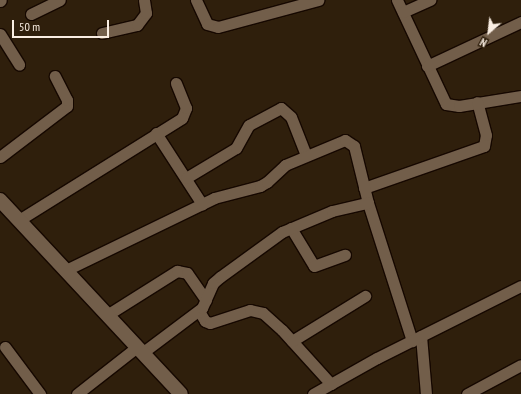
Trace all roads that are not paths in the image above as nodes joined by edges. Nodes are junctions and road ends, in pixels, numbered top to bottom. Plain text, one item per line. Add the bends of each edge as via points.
1 (60, 0) edge
2 (144, 0) edge
3 (196, 0) edge
4 (318, 0) edge
5 (397, 0) edge
6 (430, 0) edge
7 (403, 12) junction
8 (31, 14) dead end
9 (521, 22) edge
10 (102, 33) dead end
11 (0, 34) edge
12 (19, 64) dead end
13 (427, 66) junction
14 (55, 76) dead end
15 (176, 83) dead end
16 (521, 96) edge
17 (477, 102) junction
18 (156, 133) junction
19 (306, 155) junction
20 (0, 157) edge
21 (186, 178) junction
22 (364, 188) junction
23 (0, 200) edge
24 (368, 203) junction
25 (202, 204) junction
26 (18, 220) junction
27 (291, 228) junction
28 (345, 255) dead end
29 (66, 270) junction
30 (520, 290) edge
31 (365, 296) dead end
32 (206, 300) junction
33 (199, 312) junction
34 (107, 315) junction
35 (416, 338) junction
36 (292, 341) junction
37 (5, 347) dead end
38 (140, 350) junction
39 (521, 365) edge
40 (331, 384) junction
41 (40, 394) edge
42 (77, 394) edge
43 (180, 394) edge
44 (314, 394) edge
45 (426, 394) edge
46 (468, 394) edge

1 - 8 street
2 - 10 street via 146,13 137,25
3 - 4 street via 207,24 218,27
5 - 7 street
6 - 7 street
7 - 13 street
9 - 13 street
11 - 12 street
13 - 17 street via 446,104 459,106
14 - 20 street via 67,100 66,106
15 - 18 street via 186,113
16 - 17 street
17 - 22 street via 486,135 484,146
18 - 21 street
18 - 26 street
19 - 21 street via 291,117 281,108 253,122 246,129 236,148
19 - 22 street via 338,142 351,142
19 - 25 street via 279,168 268,182 260,186 226,194
21 - 25 street
22 - 24 street
23 - 26 street
24 - 27 street via 332,211
24 - 35 street
25 - 29 street
26 - 29 street
27 - 28 street via 314,266
27 - 32 street via 220,277 213,283
29 - 34 street
30 - 35 street
31 - 36 street
32 - 33 street
32 - 34 street via 187,273 177,271
33 - 36 street via 205,321 210,323 241,312 258,310 272,319
33 - 38 street
34 - 38 street
35 - 40 street
35 - 45 street
36 - 40 street
37 - 41 street
38 - 42 street
38 - 43 street
39 - 46 street
40 - 44 street

